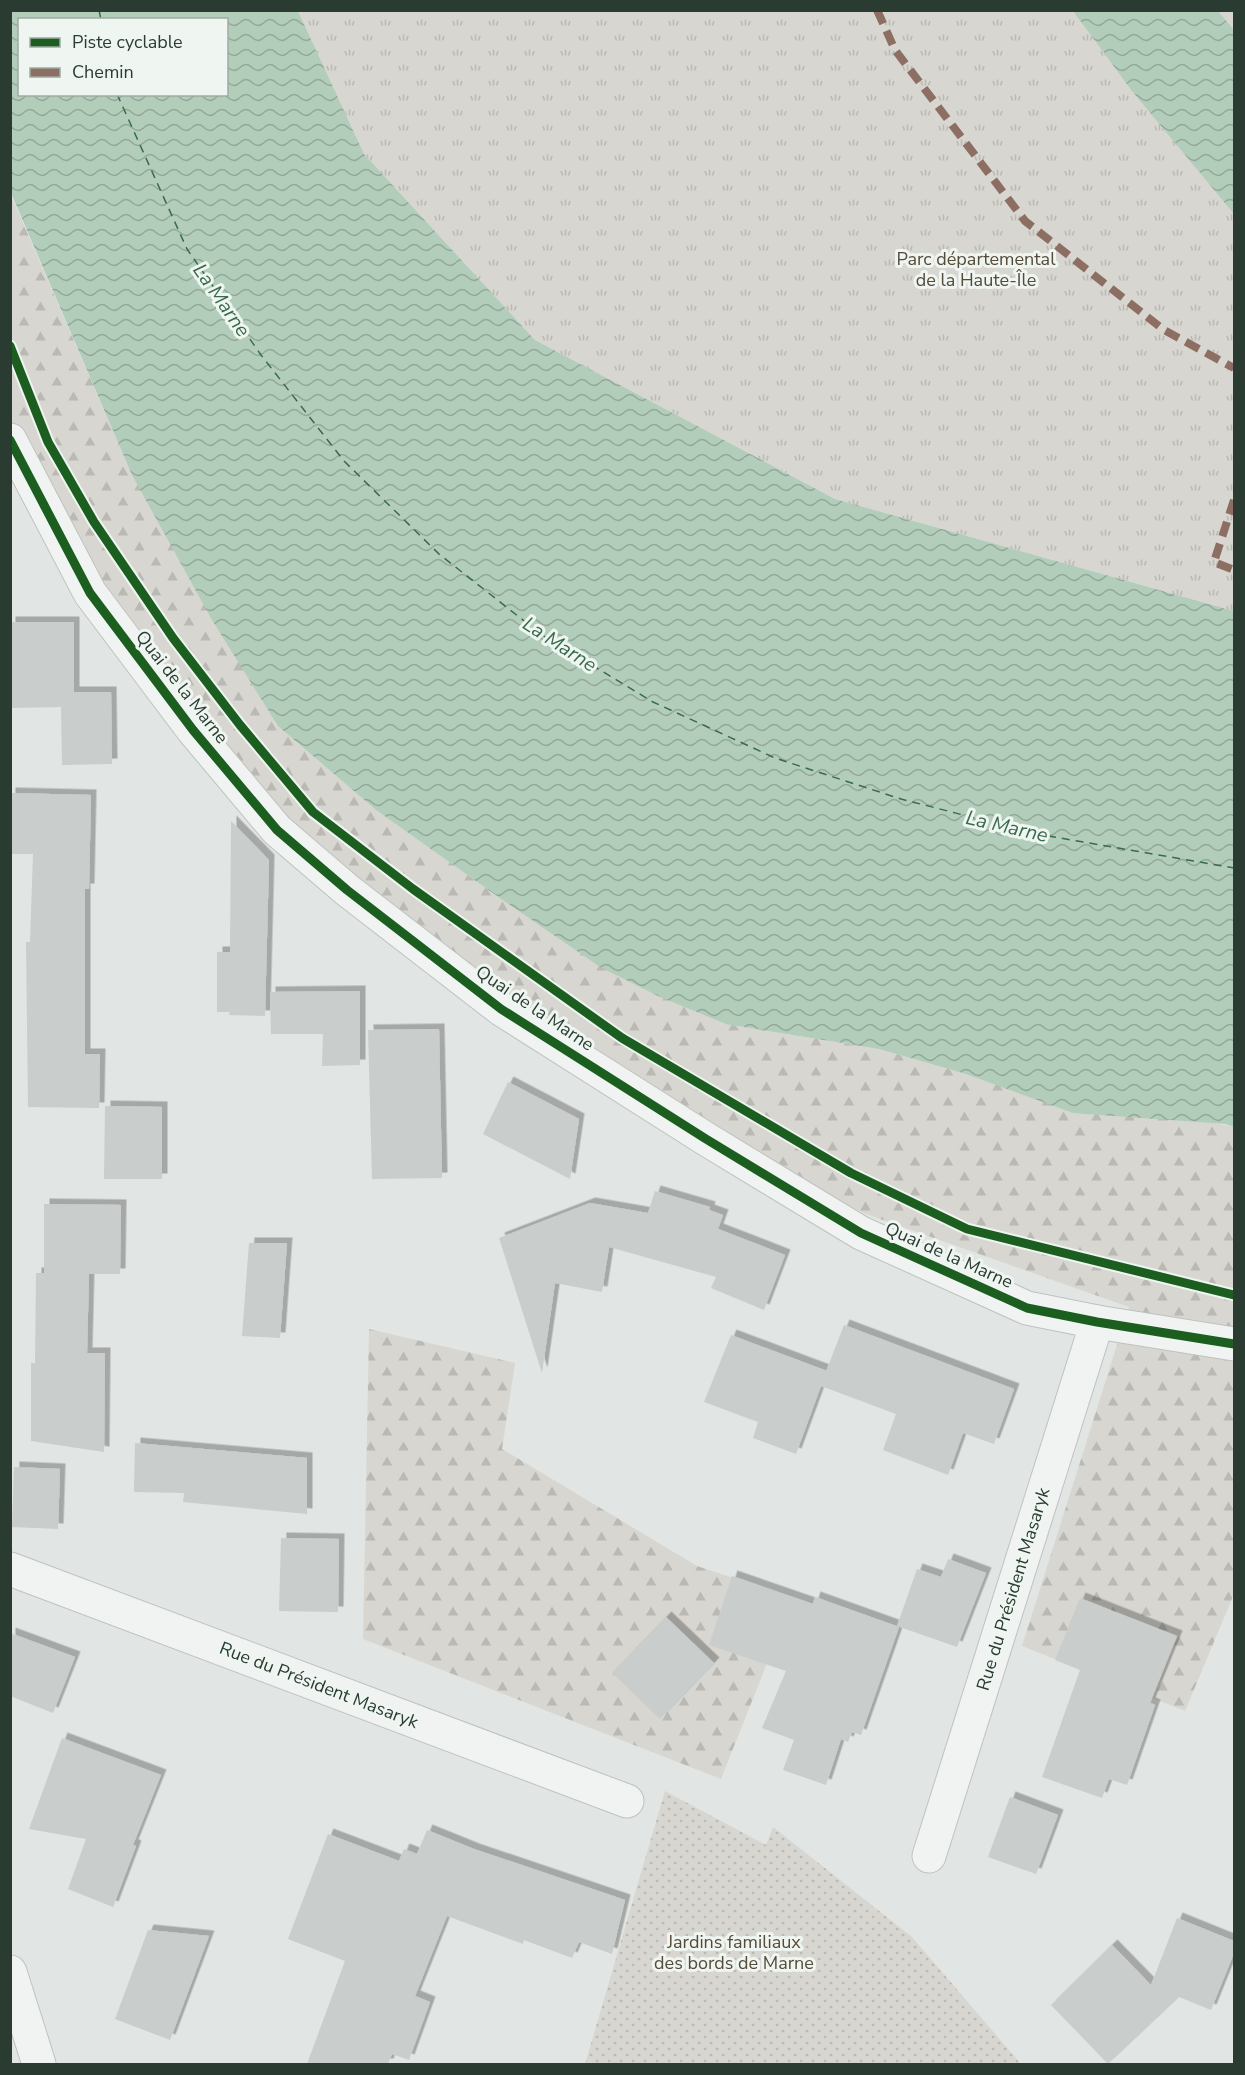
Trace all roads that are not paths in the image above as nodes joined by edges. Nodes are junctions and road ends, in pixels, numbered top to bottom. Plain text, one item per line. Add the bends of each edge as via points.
1 (10, 440) edge
2 (1097, 1322) junction
3 (1234, 1344) edge
4 (10, 1569) edge
5 (627, 1802) dead end
6 (929, 1856) dead end
7 (10, 1972) edge
8 (39, 2064) edge

1 - 2 street, Quai de la Marne via 90,593 193,730 277,830 347,890 501,1009 861,1233 1027,1308
2 - 3 street, Quai de la Marne
2 - 6 street, Rue du Président Masaryk
4 - 5 street, Rue du Président Masaryk
7 - 8 street

